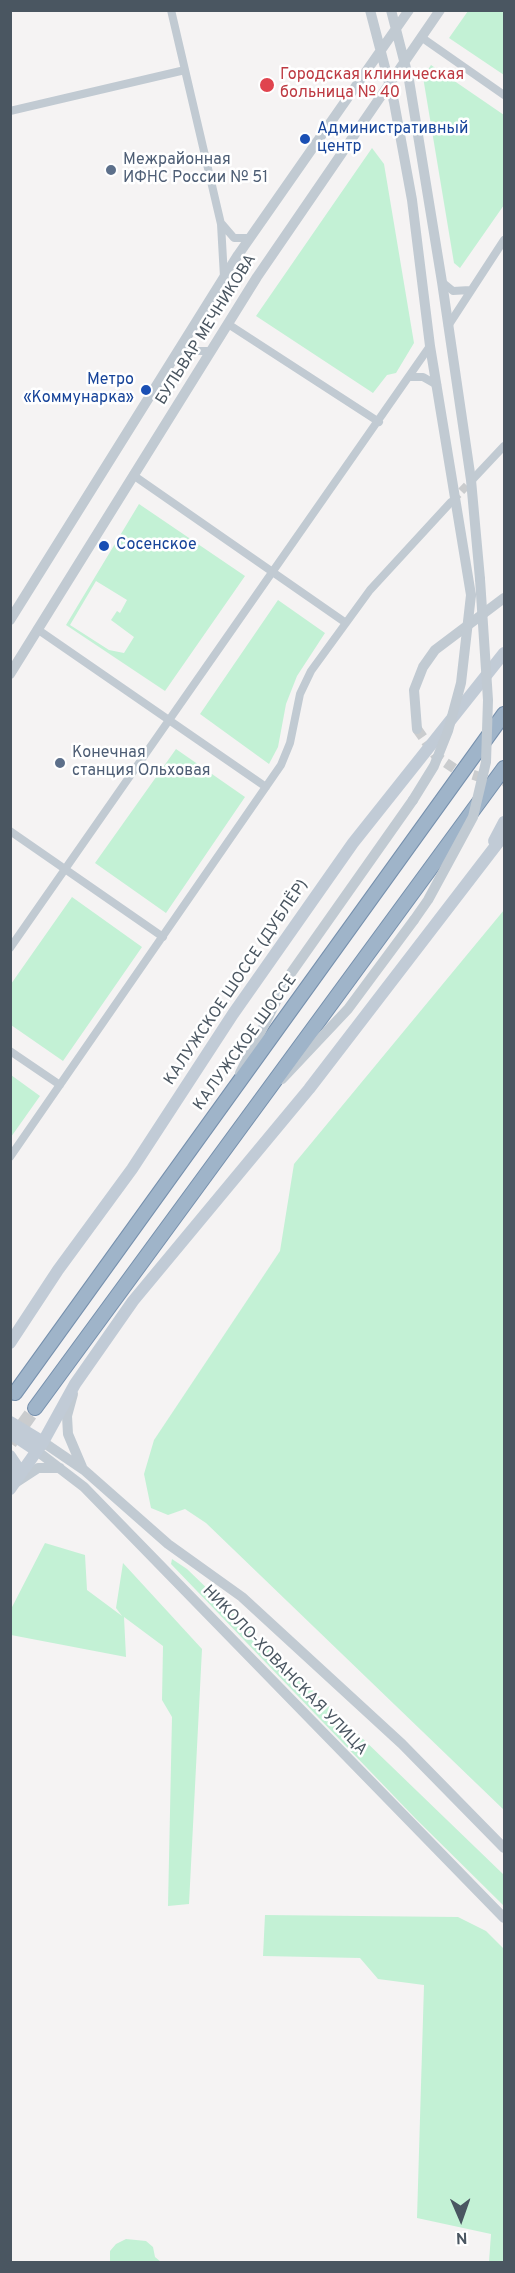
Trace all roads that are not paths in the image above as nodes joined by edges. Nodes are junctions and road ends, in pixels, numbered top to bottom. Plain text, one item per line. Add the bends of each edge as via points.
1 (171, 10) edge
2 (370, 10) edge
3 (391, 10) edge
4 (409, 10) edge
5 (440, 10) edge
6 (395, 28) junction
7 (421, 37) junction
8 (380, 52) junction
9 (404, 61) junction
10 (185, 70) junction
11 (389, 85) junction
12 (504, 95) edge
13 (10, 111) edge
14 (221, 224) junction
15 (250, 238) junction
16 (504, 240) edge
17 (224, 278) junction
18 (442, 282) junction
19 (470, 290) junction
20 (228, 324) junction
21 (448, 326) junction
22 (187, 337) junction
23 (430, 346) junction
24 (211, 351) junction
25 (410, 377) junction
26 (437, 385) junction
27 (378, 422) junction
28 (504, 446) edge
29 (133, 475) junction
30 (473, 479) tunnel mouth
31 (451, 502) tunnel mouth
32 (273, 572) junction
33 (504, 598) edge
34 (10, 620) edge
35 (346, 623) junction
36 (37, 629) junction
37 (504, 653) edge
38 (10, 674) edge
39 (504, 714) edge
40 (170, 720) junction
41 (417, 729) tunnel mouth
42 (504, 768) edge
43 (266, 787) junction
44 (504, 822) edge
45 (10, 831) edge
46 (504, 835) edge
47 (484, 860) junction
48 (66, 868) junction
49 (163, 938) junction
50 (10, 948) edge
51 (10, 1051) edge
52 (60, 1085) junction
53 (226, 1100) junction
54 (251, 1112) junction
55 (10, 1157) edge
56 (10, 1343) edge
57 (75, 1384) junction
58 (15, 1392) dead end
59 (35, 1408) tunnel mouth
60 (10, 1422) edge
61 (10, 1433) edge
62 (40, 1446) junction
63 (10, 1456) edge
64 (62, 1468) junction
65 (84, 1470) junction
66 (12, 1486) edge
67 (504, 1848) edge
68 (504, 1918) edge

1 - 10 street
2 - 8 street
3 - 6 street
4 - 6 street, БУЛЬВАР МЕЧНИКОВА
5 - 7 street, БУЛЬВАР МЕЧНИКОВА
6 - 8 street, БУЛЬВАР МЕЧНИКОВА
6 - 9 street
7 - 9 street, БУЛЬВАР МЕЧНИКОВА
7 - 12 street
8 - 11 street
8 - 15 street, БУЛЬВАР МЕЧНИКОВА
9 - 11 street, БУЛЬВАР МЕЧНИКОВА
9 - 18 street
10 - 13 street
10 - 14 street
11 - 20 street, БУЛЬВАР МЕЧНИКОВА
11 - 23 street via 412,200
14 - 15 street via 234,238
14 - 17 street
15 - 17 street, БУЛЬВАР МЕЧНИКОВА
16 - 19 street
17 - 22 street, БУЛЬВАР МЕЧНИКОВА
18 - 19 street via 453,291
18 - 21 street
19 - 21 street
20 - 24 street, БУЛЬВАР МЕЧНИКОВА
20 - 27 street
21 - 54 street, bridge via 471,480 488,700 486,762 473,817 428,900 348,1009
22 - 24 street via 195,351
22 - 34 street, БУЛЬВАР МЕЧНИКОВА
23 - 25 street
23 - 26 street
24 - 29 street, БУЛЬВАР МЕЧНИКОВА
25 - 26 street via 423,377
25 - 27 street
26 - 53 street, bridge via 471,595 461,683 448,732 434,766 413,800 289,976
27 - 32 street
28 - 30 street
29 - 32 street
29 - 36 street, БУЛЬВАР МЕЧНИКОВА
31 - 35 street via 388,568
32 - 35 street
32 - 40 street
33 - 41 street via 435,650 423,667 414,690
35 - 43 street via 303,686 287,752
36 - 38 street, БУЛЬВАР МЕЧНИКОВА
36 - 40 street
37 - 56 main road, КАЛУЖСКОЕ ШОССЕ (ДУБЛЁР) via 354,843
39 - 53 highway, КАЛУЖСКОЕ ШОССЕ
40 - 43 street
40 - 48 street
42 - 54 highway
43 - 49 street
44 - 47 main road
45 - 48 street
46 - 47 main road
47 - 57 main road via 309,1089 133,1301
48 - 49 street
48 - 50 street
49 - 52 street
51 - 52 street
52 - 55 street
53 - 58 highway, КАЛУЖСКОЕ ШОССЕ
54 - 59 highway
57 - 62 main road
57 - 65 street via 67,1416 68,1434
60 - 62 main road
61 - 62 main road
62 - 64 street, НИКОЛО-ХОВАНСКАЯ УЛИЦА
62 - 65 street, НИКОЛО-ХОВАНСКАЯ УЛИЦА
62 - 66 main road
63 - 66 main road via 18,1468
64 - 66 street via 38,1468
64 - 68 street, НИКОЛО-ХОВАНСКАЯ УЛИЦА
65 - 67 street, НИКОЛО-ХОВАНСКАЯ УЛИЦА via 145,1526 242,1597 402,1744

